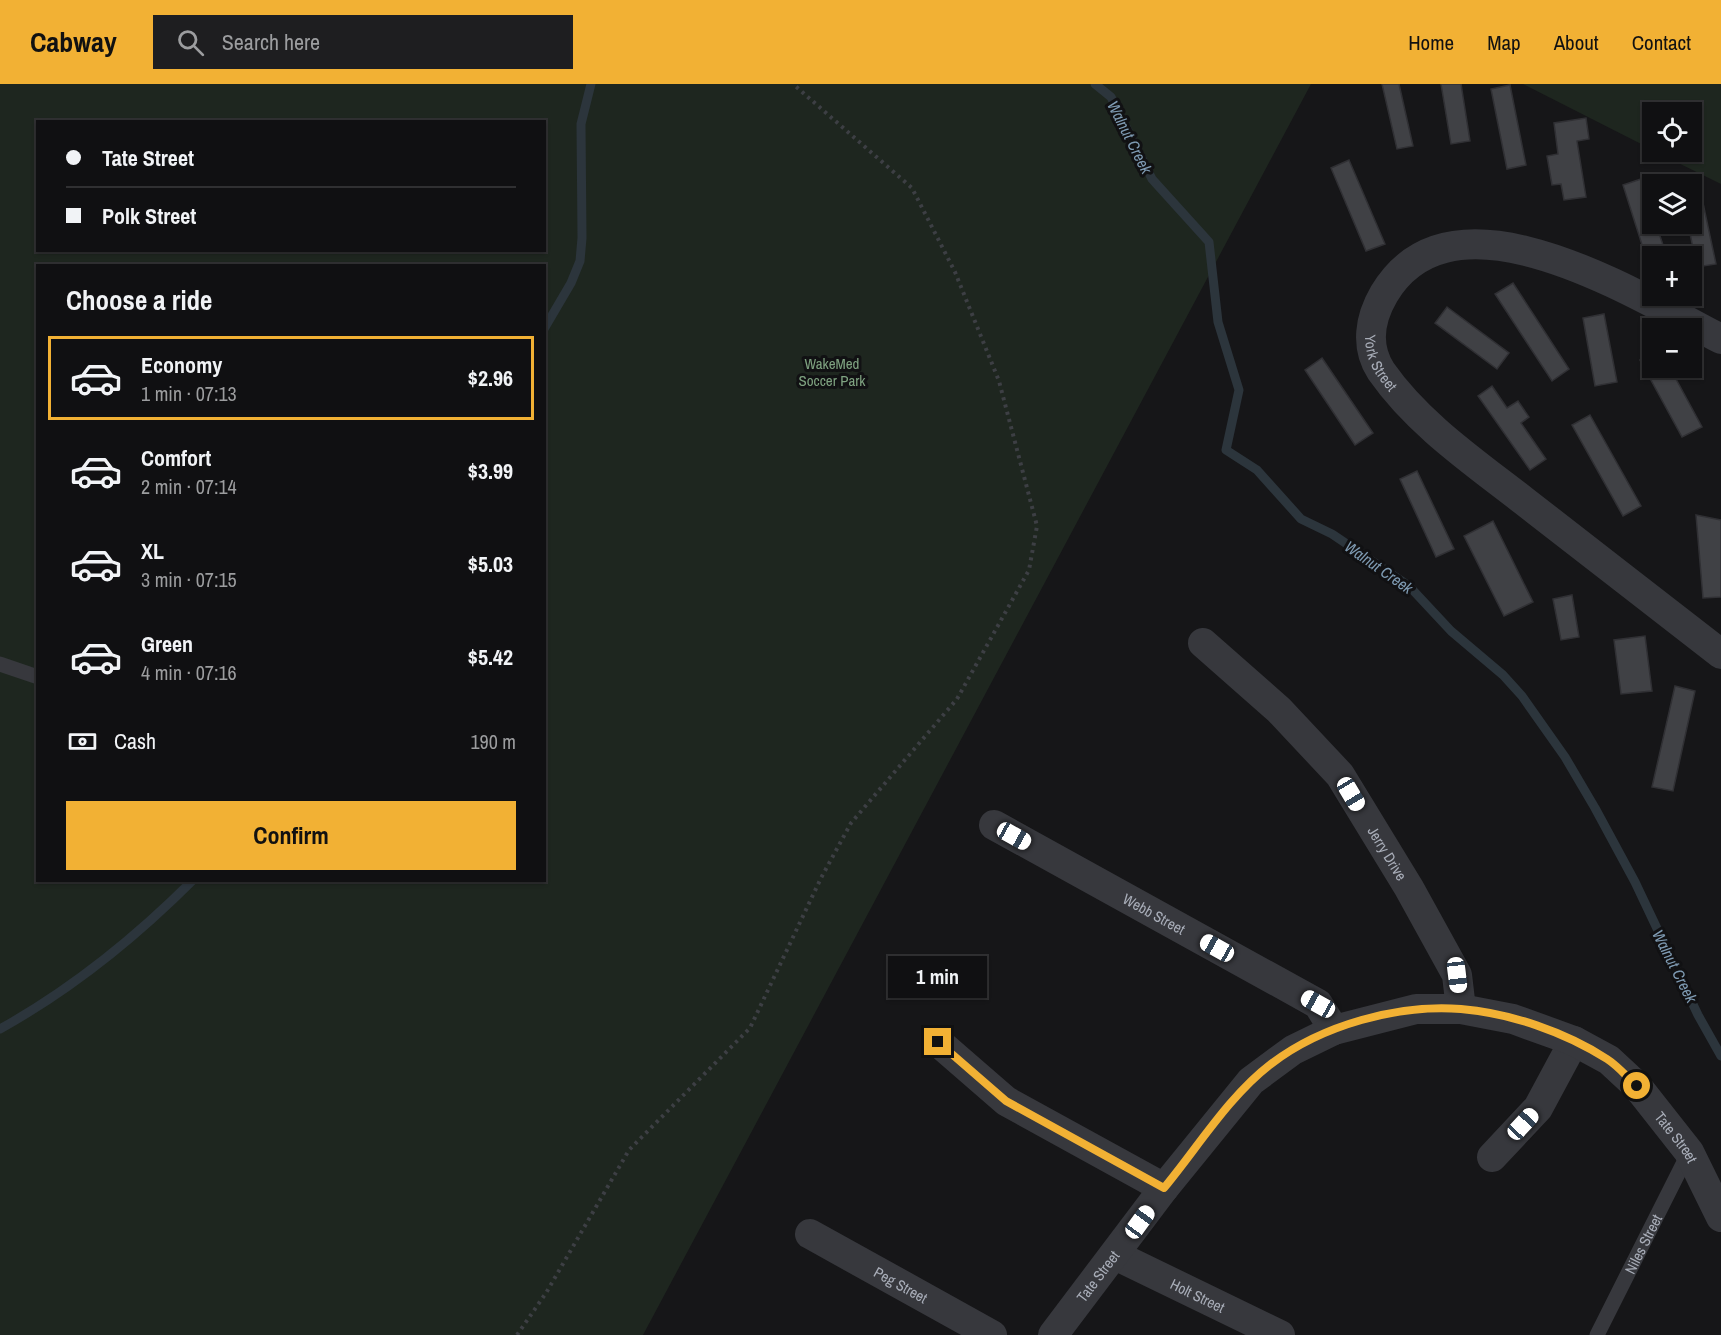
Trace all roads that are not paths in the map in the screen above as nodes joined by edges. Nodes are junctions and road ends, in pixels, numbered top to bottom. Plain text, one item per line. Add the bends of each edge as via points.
1 (1721, 339) edge
2 (1203, 644) dead end
3 (1721, 654) edge
4 (0, 664) edge
5 (36, 676) edge
6 (994, 825) dead end
7 (1461, 1009) junction
8 (1334, 1030) junction
9 (1574, 1041) junction
10 (938, 1042) dead end
11 (1689, 1152) junction
12 (1492, 1157) dead end
13 (1164, 1188) junction
14 (1721, 1217) edge
15 (810, 1234) dead end
16 (1115, 1255) junction
17 (992, 1335) edge
18 (1053, 1335) edge
19 (1280, 1335) edge
20 (1598, 1335) edge

1 - 3 street, York Street via 1557,260 1482,243 1431,252 1407,267 1391,282 1370,326 1371,345 1379,368 1401,398 1446,441
2 - 7 street, Jerry Drive via 1279,710 1340,774 1457,975
4 - 5 lane
6 - 8 street, Webb Street via 1318,1004
7 - 8 street, Tate Street via 1416,1010
7 - 9 street, Tate Street via 1513,1019
8 - 13 street, Tate Street via 1293,1050 1251,1081
9 - 11 street, Tate Street via 1609,1060 1637,1086
9 - 12 street via 1538,1108
10 - 13 street via 1006,1101
11 - 14 street, Tate Street
11 - 20 lane, Niles Street
13 - 16 street, Tate Street
15 - 17 street, Peg Street
16 - 18 street, Tate Street
16 - 19 street, Holt Street

